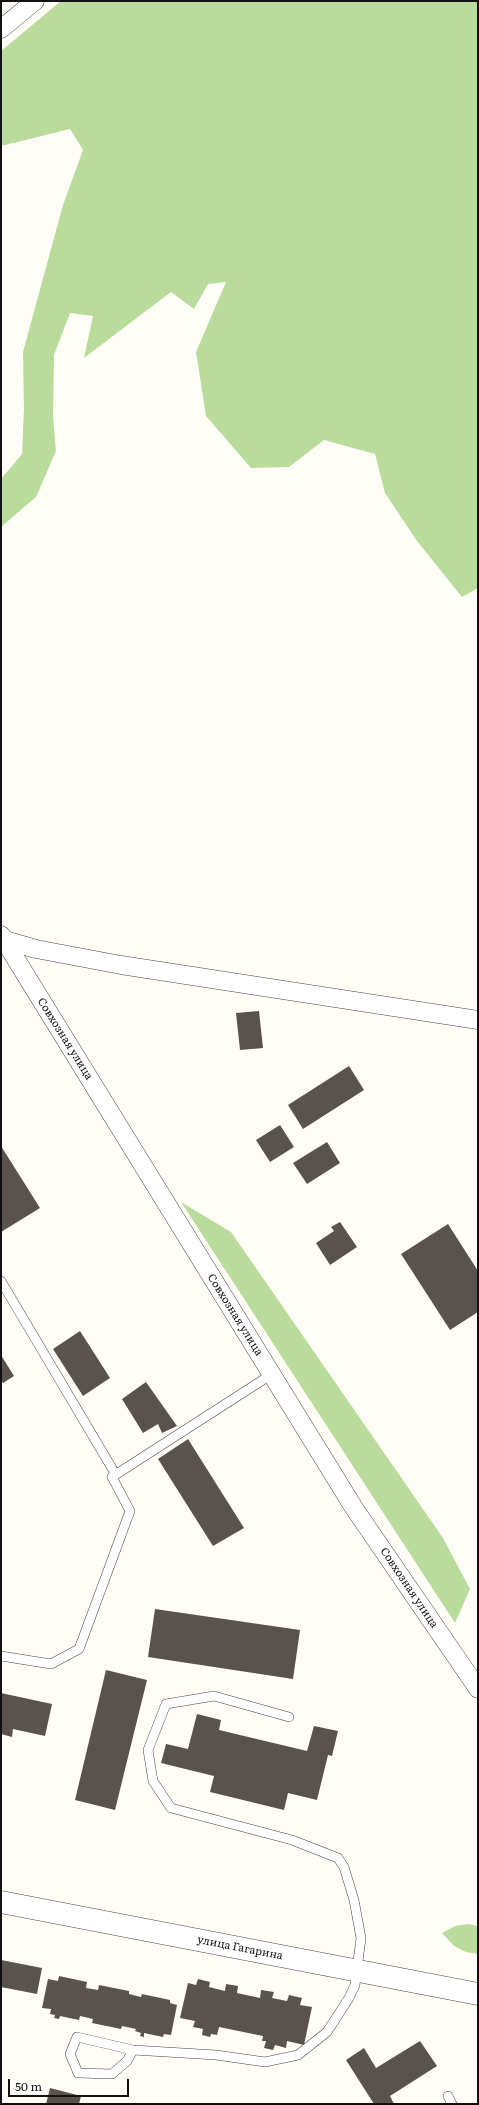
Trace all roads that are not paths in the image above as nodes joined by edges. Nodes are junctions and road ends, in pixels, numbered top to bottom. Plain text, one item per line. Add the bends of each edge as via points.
1 (35, 1) edge
2 (1, 29) edge
3 (2, 942) edge
4 (478, 1020) edge
5 (1, 1281) edge
6 (272, 1374) junction
7 (116, 1475) junction
8 (1, 1656) edge
9 (478, 1689) edge
10 (289, 1717) dead end
11 (1, 1902) edge
12 (357, 1970) junction
13 (478, 1994) edge
14 (133, 2050) junction

1 - 2 street
3 - 4 street via 121,965
3 - 6 street, Совхозная улица
5 - 7 lane
6 - 7 lane
6 - 9 street, Совхозная улица via 354,1508
7 - 8 lane via 112,1477 130,1511 79,1649 51,1664
10 - 12 lane via 214,1696 166,1704 148,1750 153,1781 171,1808 292,1840 338,1858 344,1867 352,1893 361,1938
11 - 12 street, улица Гагарина
12 - 13 street, улица Гагарина
12 - 14 lane via 355,1985 349,1998 327,2032 298,2055 265,2062 216,2055
14 - 14 lane via 127,2061 112,2074 78,2073 70,2054 76,2037

